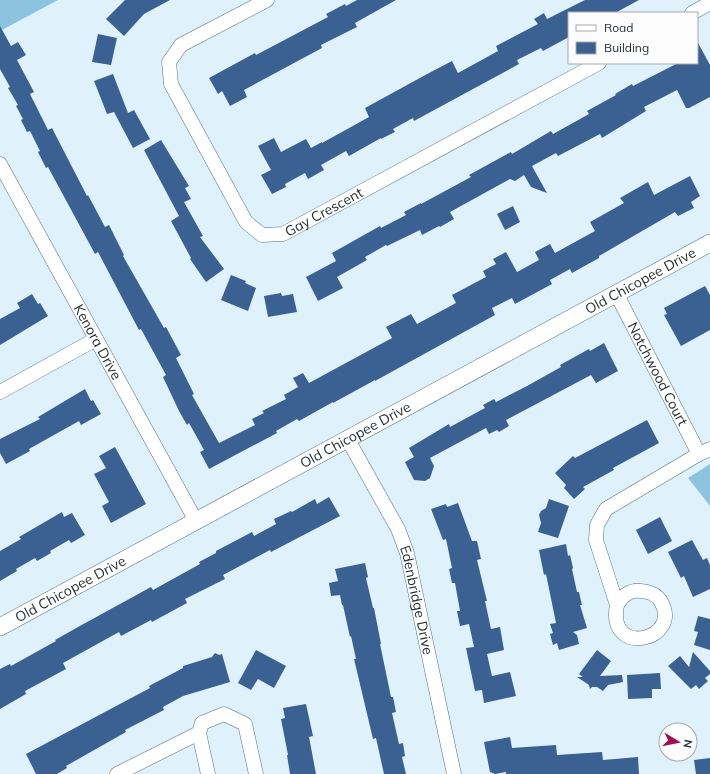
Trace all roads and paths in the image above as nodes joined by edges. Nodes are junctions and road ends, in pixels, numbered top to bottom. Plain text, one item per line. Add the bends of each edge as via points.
1 (267, 0) edge
2 (710, 3) edge
3 (694, 12) edge
4 (597, 64) edge
5 (0, 164) edge
6 (710, 243) edge
7 (616, 293) junction
8 (96, 339) junction
9 (0, 392) edge
10 (347, 438) junction
11 (705, 452) edge
12 (196, 521) junction
13 (617, 605) dead end
14 (0, 626) edge
15 (199, 733) junction
16 (117, 774) edge
17 (208, 774) edge
18 (256, 774) edge
19 (454, 774) edge

1 - 4 street, Gay Crescent via 181,45 169,62 171,84 246,222 262,235 284,234
2 - 3 street
5 - 8 street, Kenora Drive
6 - 7 street, Old Chicopee Drive
7 - 10 street, Old Chicopee Drive
7 - 11 street, Notchwood Court
8 - 9 street
8 - 12 street, Kenora Drive
10 - 12 street, Old Chicopee Drive
10 - 19 street, Edenbridge Drive via 398,529 407,553
11 - 13 street, Notchwood Court via 606,509 597,525 596,540
12 - 14 street, Old Chicopee Drive
15 - 16 street
15 - 17 street
15 - 18 street via 202,722 224,714 245,724

